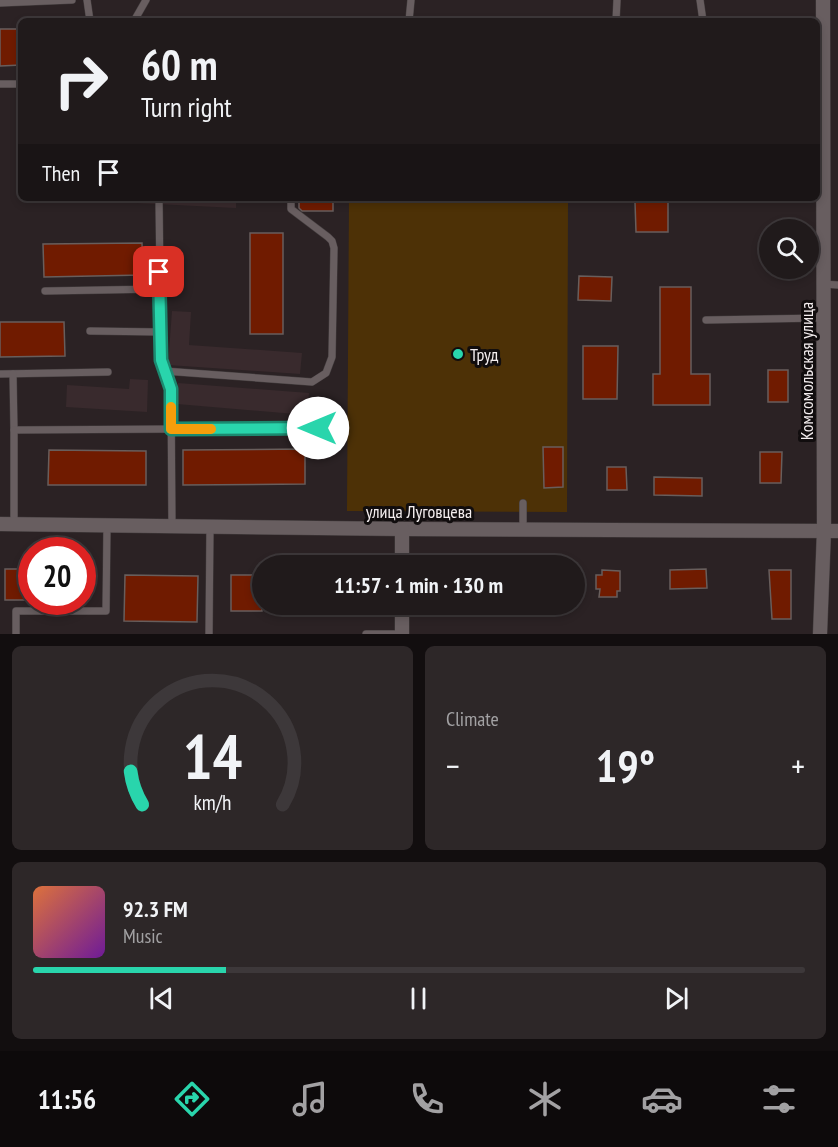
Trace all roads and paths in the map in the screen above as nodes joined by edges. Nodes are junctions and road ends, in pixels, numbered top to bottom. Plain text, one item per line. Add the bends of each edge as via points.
1 (72, 0) edge
2 (87, 0) edge
3 (146, 0) edge
4 (411, 0) edge
5 (617, 0) edge
6 (700, 0) edge
7 (824, 0) edge
8 (0, 3) edge
9 (90, 18) edge
10 (136, 18) edge
11 (409, 18) edge
12 (616, 18) edge
13 (703, 18) edge
14 (0, 84) edge
15 (18, 84) edge
16 (159, 201) edge
17 (291, 201) edge
18 (824, 284) junction
19 (838, 285) edge
20 (160, 289) junction
21 (45, 291) dead end
22 (824, 318) junction
23 (706, 320) dead end
24 (90, 331) dead end
25 (160, 332) junction
26 (164, 371) junction
27 (108, 372) dead end
28 (0, 374) edge
29 (13, 374) junction
30 (318, 428) dead end
31 (171, 429) junction
32 (14, 430) junction
33 (523, 503) dead end
34 (0, 524) edge
35 (14, 525) junction
36 (107, 526) junction
37 (172, 527) junction
38 (210, 528) junction
39 (402, 530) junction
40 (523, 530) junction
41 (831, 531) edge
42 (402, 555) edge
43 (402, 615) edge
44 (16, 634) edge
45 (209, 634) edge
46 (366, 634) edge
47 (402, 634) edge
48 (820, 634) edge

1 - 8 lane
2 - 9 lane
3 - 10 lane
4 - 11 lane
5 - 12 lane
6 - 13 lane
7 - 18 street, Комсомольская улица
14 - 15 lane
16 - 20 lane
17 - 26 lane via 291,209 328,237 334,248 332,357 326,373 312,382
18 - 19 lane
18 - 22 street, Комсомольская улица
20 - 21 lane
20 - 25 lane
22 - 23 lane
22 - 41 street, Комсомольская улица
24 - 25 lane
25 - 26 lane
26 - 31 lane via 171,389
27 - 29 lane
28 - 29 lane
29 - 32 lane
30 - 31 lane
31 - 32 lane
31 - 37 lane
32 - 35 lane
33 - 40 lane
34 - 35 street, улица Луговцева
35 - 36 street, улица Луговцева
36 - 37 street, улица Луговцева
36 - 44 lane via 106,611 16,611
37 - 38 street, улица Луговцева
38 - 39 street, улица Луговцева
38 - 45 lane
39 - 40 street, улица Луговцева
39 - 42 street
40 - 41 street, улица Луговцева
41 - 48 street, Комсомольская улица
43 - 47 street
46 - 47 lane

